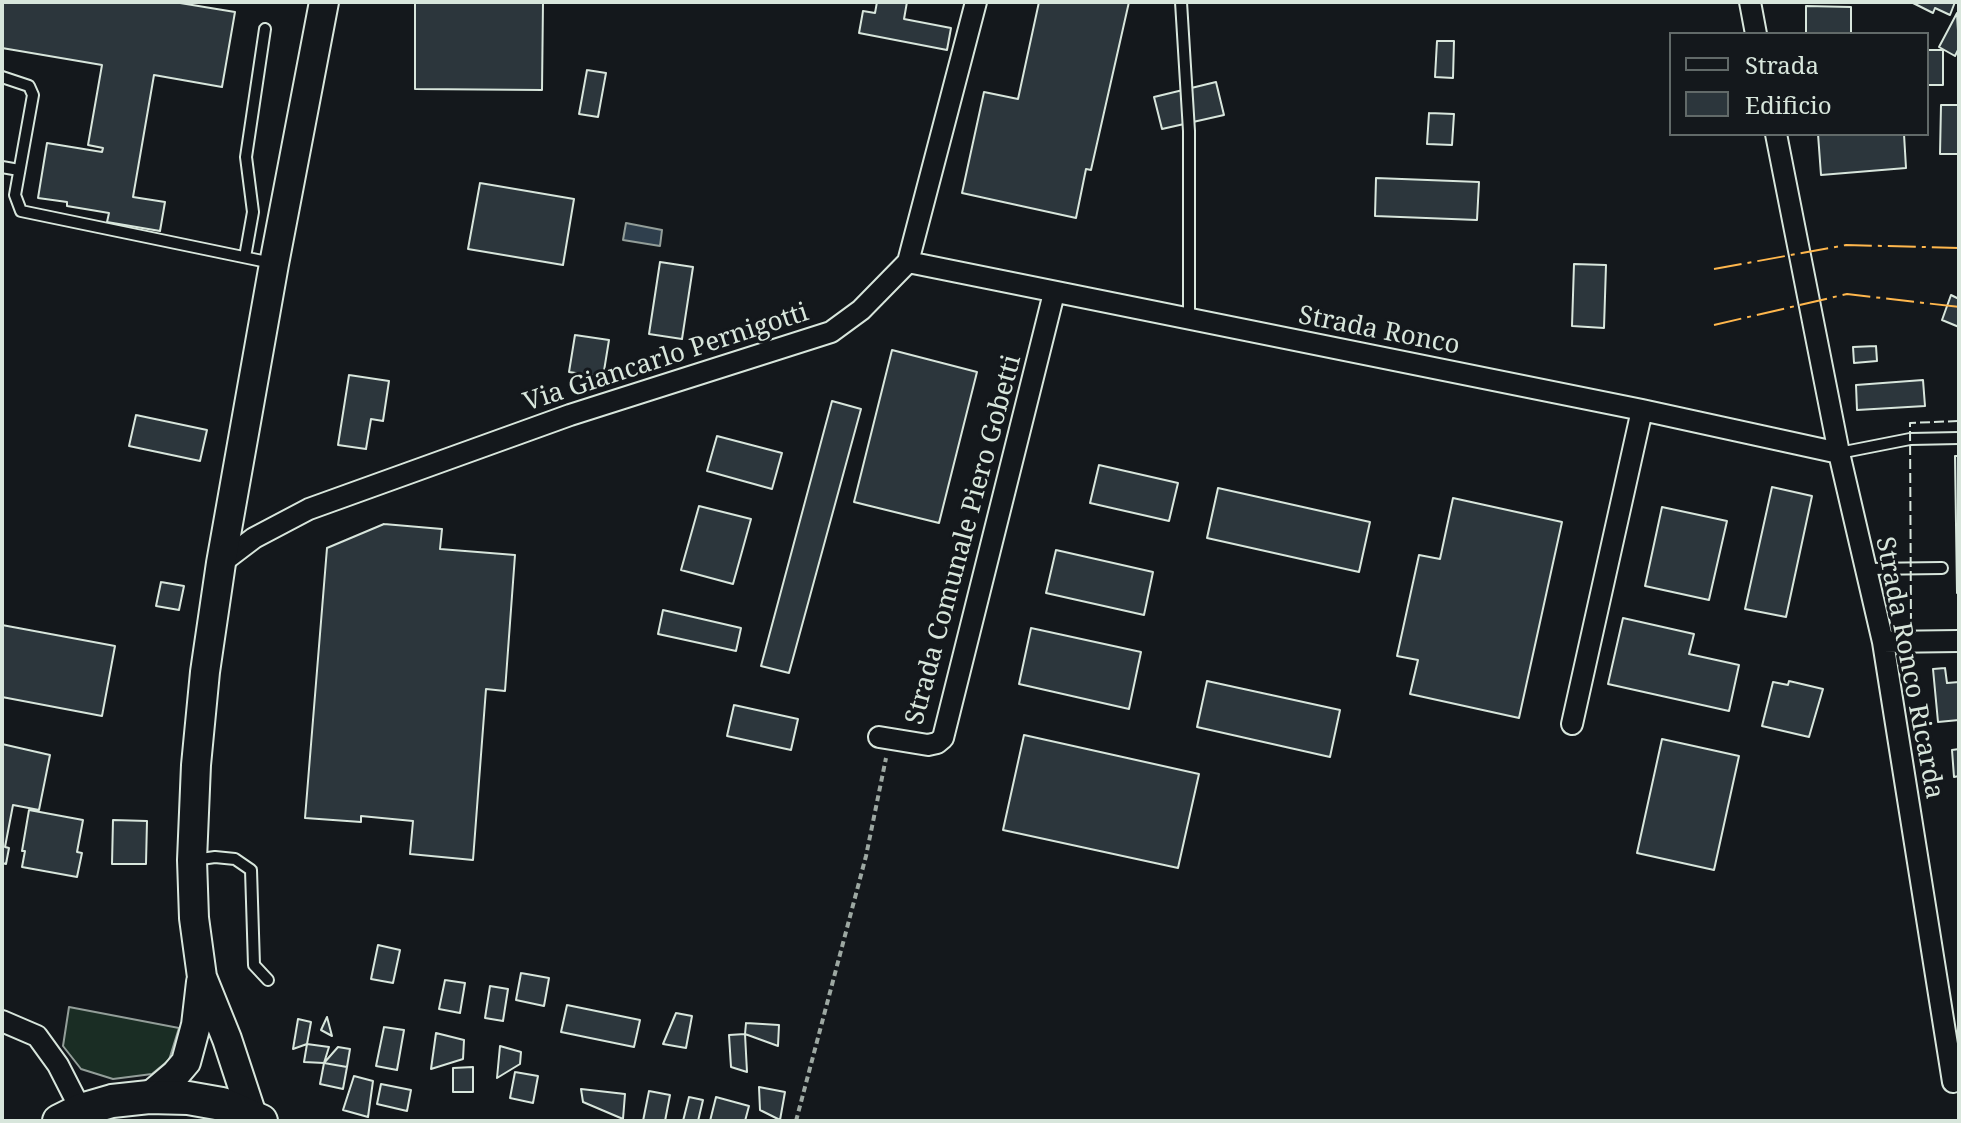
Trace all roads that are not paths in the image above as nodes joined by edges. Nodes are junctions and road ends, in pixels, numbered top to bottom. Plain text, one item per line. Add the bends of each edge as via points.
1 (324, 2) edge
2 (976, 2) edge
3 (1181, 2) edge
4 (1750, 2) edge
5 (265, 29) dead end
6 (1756, 32) edge
7 (2, 77) edge
8 (1776, 136) edge
9 (2, 167) edge
10 (19, 170) junction
11 (245, 257) junction
12 (908, 262) junction
13 (274, 264) junction
14 (1054, 293) junction
15 (1189, 320) junction
16 (1642, 410) junction
17 (1959, 438) edge
18 (1839, 453) junction
19 (221, 563) junction
20 (1942, 568) dead end
21 (1866, 569) junction
22 (1959, 641) edge
23 (1883, 642) junction
24 (1572, 724) dead end
25 (885, 738) road end
26 (192, 860) junction
27 (202, 977) junction
28 (268, 980) dead end
29 (2, 1021) edge
30 (1953, 1082) dead end
31 (149, 1097) junction
32 (70, 1116) edge
33 (257, 1118) edge

1 - 13 main road
2 - 12 street, Via Giancarlo Pernigotti
3 - 15 lane via 1189,131
4 - 6 street
5 - 11 lane via 246,157 253,212
7 - 10 lane via 29,86 33,95
8 - 18 street, Strada Ronco Ricarda
9 - 10 lane
10 - 11 lane via 15,195 21,211
11 - 13 lane
12 - 14 street, Strada Ronco
12 - 19 street, Via Giancarlo Pernigotti via 831,332 570,415 309,509 254,538
13 - 19 main road
14 - 15 street, Strada Ronco
14 - 25 street, Strada Comunale Piero Gobetti via 943,738 928,745
15 - 16 street, Strada Ronco
16 - 18 street, Strada Ronco
16 - 24 street
17 - 18 lane via 1910,439
18 - 21 street, Strada Ronco Ricarda
19 - 26 main road via 205,672
20 - 21 lane
21 - 23 street, Strada Ronco Ricarda
22 - 23 street
23 - 30 street, Strada Ronco Ricarda
26 - 27 main road
26 - 28 lane via 235,859 251,870 254,965
27 - 31 main road via 186,1062
27 - 33 main road
29 - 32 street via 37,1036 58,1065
31 - 32 main road via 112,1101
31 - 33 main road via 222,1104

